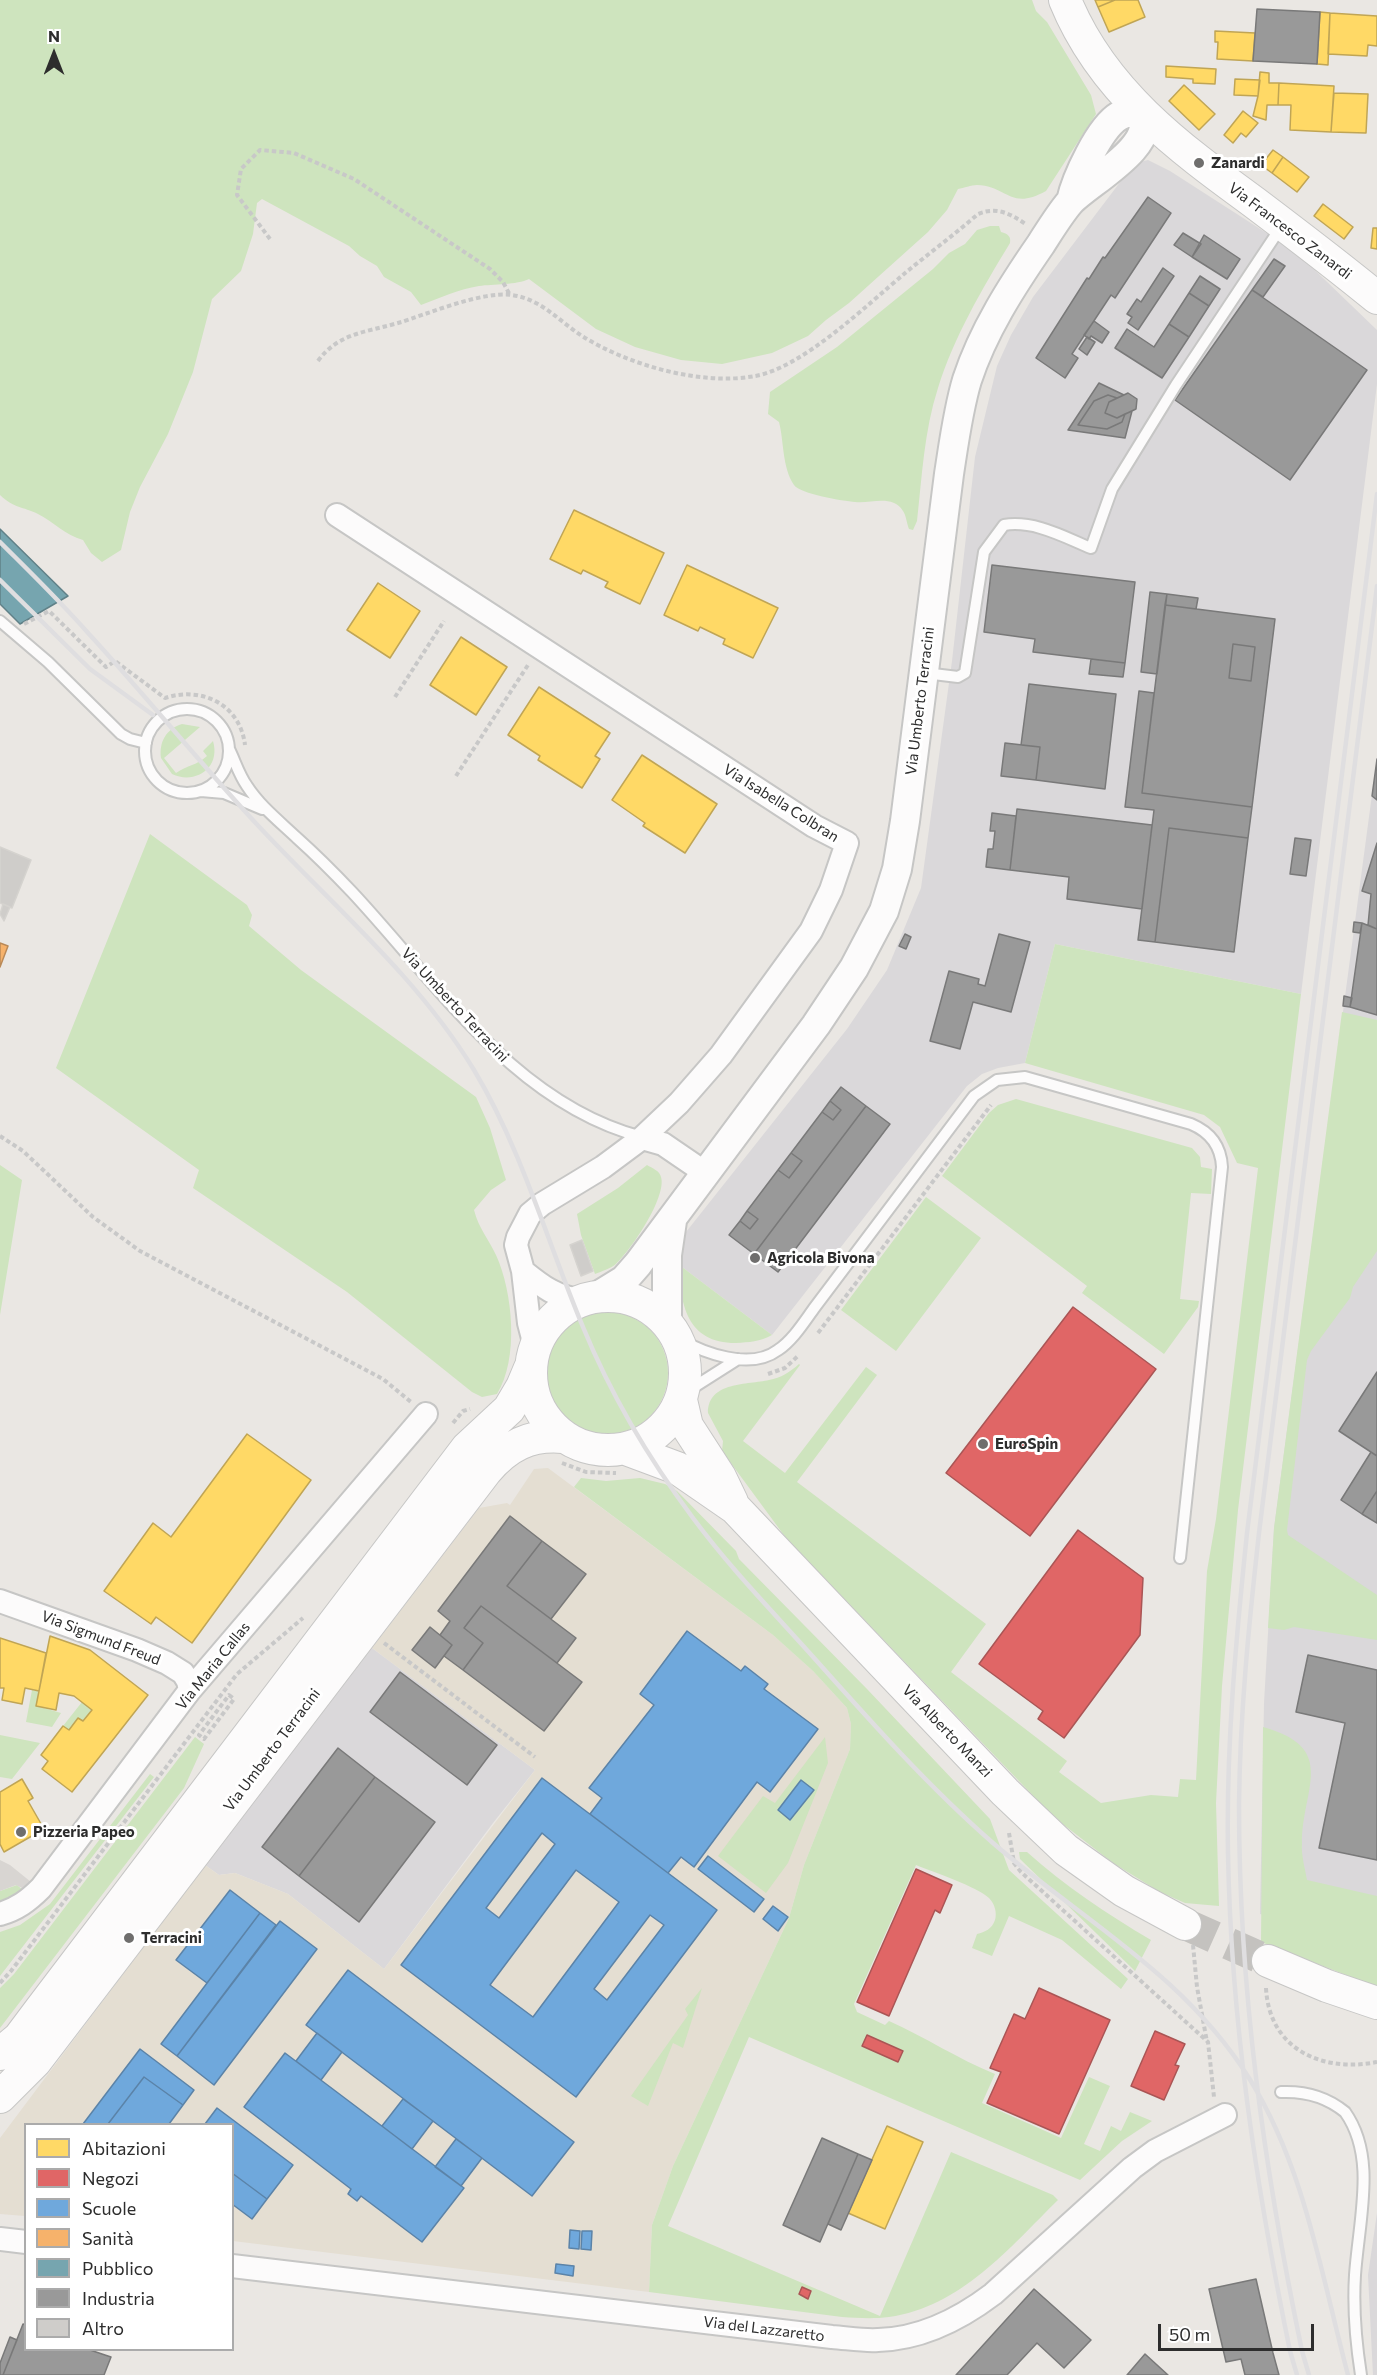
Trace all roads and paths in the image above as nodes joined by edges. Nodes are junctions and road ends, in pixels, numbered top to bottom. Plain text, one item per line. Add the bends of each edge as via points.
1 (1065, 0) edge
2 (1141, 114) junction
3 (1282, 224) junction
4 (1045, 238) junction
5 (270, 239) dead end
6 (510, 295) junction
7 (1377, 298) edge
8 (318, 361) dead end
9 (337, 515) dead end
10 (0, 621) edge
11 (444, 621) dead end
12 (19, 628) dead end
13 (532, 659) dead end
14 (924, 673) junction
15 (395, 697) dead end
16 (165, 698) dead end
17 (146, 742) junction
18 (229, 749) junction
19 (456, 776) dead end
20 (201, 791) junction
21 (268, 812) junction
22 (998, 1100) dead end
23 (0, 1136) edge
24 (642, 1137) junction
25 (704, 1172) junction
26 (675, 1213) junction
27 (523, 1271) junction
28 (590, 1298) junction
29 (672, 1330) junction
30 (815, 1336) dead end
31 (801, 1352) dead end
32 (533, 1357) junction
33 (738, 1359) junction
34 (762, 1375) dead end
35 (682, 1397) junction
36 (475, 1409) dead end
37 (426, 1414) joint
38 (452, 1425) dead end
39 (559, 1449) junction
40 (624, 1461) junction
41 (735, 1508) junction
42 (1180, 1558) dead end
43 (0, 1601) edge
44 (309, 1614) dead end
45 (375, 1637) dead end
46 (190, 1690) junction
47 (194, 1720) dead end
48 (217, 1722) junction
49 (199, 1724) junction
50 (223, 1726) dead end
51 (204, 1728) junction
52 (535, 1757) dead end
53 (1009, 1829) dead end
54 (0, 1914) edge
55 (1189, 1934) joint
56 (1267, 1974) joint
57 (0, 1983) edge
58 (1377, 2003) edge
59 (1208, 2042) junction
60 (0, 2054) edge
61 (1377, 2062) edge
62 (1281, 2092) dead end
63 (0, 2097) edge
64 (1221, 2117) joint
65 (1, 2238) edge
66 (24, 2242) edge
67 (234, 2266) edge
68 (1361, 2375) edge

1 - 2 main road, Via Francesco Zanardi via 1100,64
2 - 3 main road, Via Francesco Zanardi
2 - 4 street, Via Umberto Terracini via 1146,125 1140,140 1105,175 1071,201
3 - 7 main road, Via Francesco Zanardi
3 - 14 lane via 1112,489 1091,548 1048,530 1004,525 984,552 964,673 958,677
4 - 6 path via 1004,211 978,214 818,345 755,376 695,375 641,365 589,340 533,301
4 - 14 street, Via Umberto Terracini via 985,336 967,380 956,424
5 - 6 path via 237,195 241,169 260,150 294,153 363,185 490,269
6 - 8 path via 459,304 348,336 327,348
9 - 24 street, Via Isabella Colbran via 814,826 847,843 831,890 801,948 721,1055 680,1103
10 - 17 lane via 121,734
11 - 15 path
12 - 16 path via 49,611 106,667 115,661
13 - 19 path
14 - 25 street, Via Umberto Terracini via 897,869 884,911 854,968 816,1025
17 - 18 lane, Via Umberto Terracini via 160,719 186,709 212,717 224,731
17 - 20 lane, Via Umberto Terracini via 147,764 159,782 179,792
18 - 20 lane via 227,764 219,777
18 - 21 lane, Via Umberto Terracini via 246,784
20 - 21 lane, Via Umberto Terracini via 224,793
21 - 24 lane, Via Umberto Terracini via 351,891 503,1057 565,1103 603,1124
22 - 30 path
23 - 37 path via 23,1151 93,1217 140,1251 383,1379
24 - 25 street, Via Umberto Terracini via 663,1144
24 - 27 street, Via Isabella Colbran via 530,1214 516,1245
25 - 26 street, Via Umberto Terracini
26 - 28 street, Via Umberto Terracini via 624,1280
26 - 29 street, Via Umberto Terracini via 666,1255
27 - 28 street via 561,1297
27 - 32 street, Via Isabella Colbran
28 - 29 main road via 617,1296 636,1301 652,1310
28 - 32 main road via 552,1320
29 - 33 lane via 697,1349
29 - 35 main road via 686,1365
31 - 34 path via 785,1368
32 - 39 main road via 533,1392
32 - 60 main road, Via Umberto Terracini via 509,1408 467,1448 19,2038
33 - 35 lane
33 - 42 lane via 768,1356 788,1342 974,1096 998,1080 1032,1079 1202,1128 1218,1149 1222,1177
35 - 40 main road via 670,1420
35 - 41 main road, Via Alberto Manzi via 687,1426
36 - 38 path via 463,1411
37 - 46 street, Via Maria Callas
39 - 40 main road via 608,1451
39 - 40 path via 586,1472
39 - 63 main road, Via Umberto Terracini via 545,1436 518,1443 486,1470 35,2062
40 - 41 main road, Via Alberto Manzi via 677,1468
41 - 55 main road, Via Alberto Manzi via 1005,1792 1066,1850
43 - 46 street, Via Sigmund Freud via 167,1663 183,1673
44 - 49 path via 237,1674
45 - 52 path
46 - 54 street, Via Maria Callas via 41,1888 14,1910
47 - 49 path
48 - 50 path
48 - 51 path via 204,1739 199,1735
48 - 51 path via 234,1699 229,1695
49 - 51 path
49 - 57 path
53 - 59 path via 1014,1863 1021,1872
55 - 59 path
56 - 58 main road via 1327,1986
56 - 61 path via 1269,2012 1285,2039 1302,2052 1333,2065
59 - 64 path
62 - 68 lane via 1313,2095 1338,2106 1356,2122 1367,2142 1373,2166 1355,2276
64 - 67 street, Via del Lazzaretto via 1155,2151 1132,2168 970,2311 942,2326 879,2340
65 - 66 street

